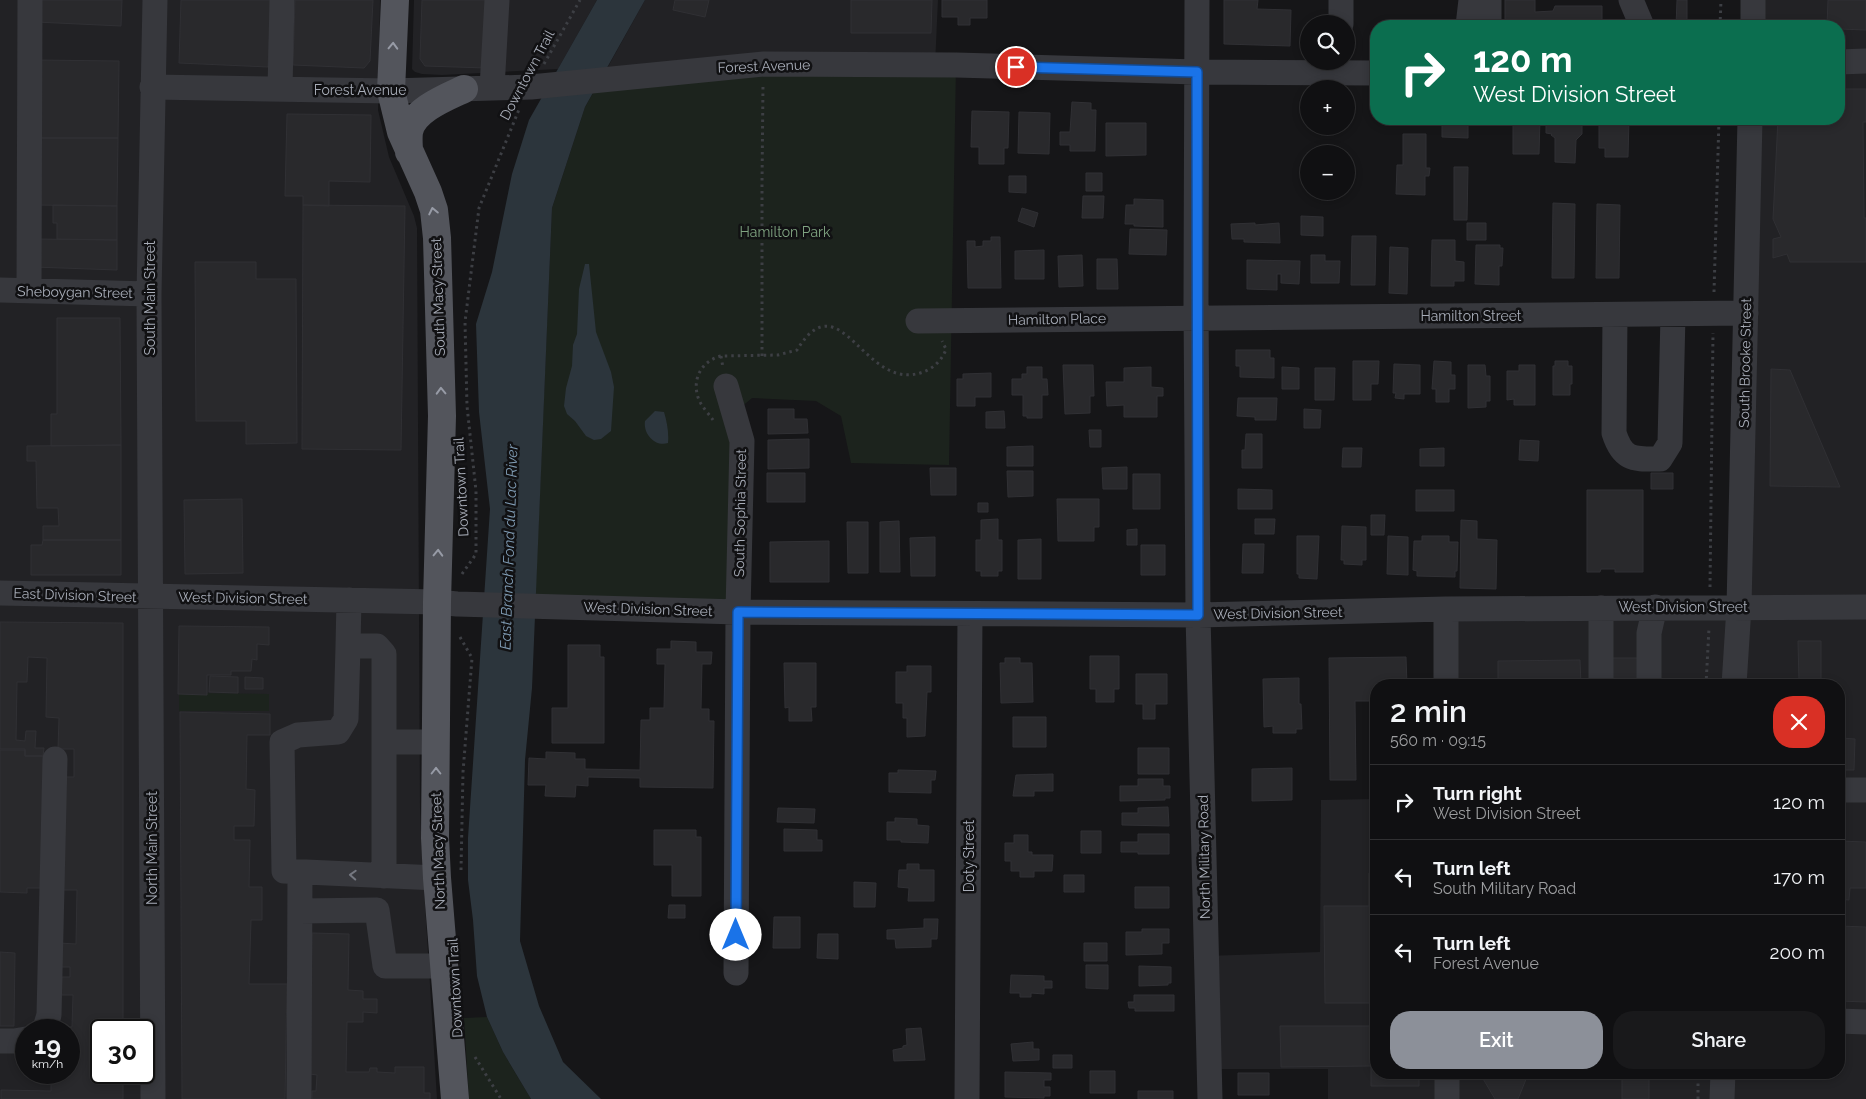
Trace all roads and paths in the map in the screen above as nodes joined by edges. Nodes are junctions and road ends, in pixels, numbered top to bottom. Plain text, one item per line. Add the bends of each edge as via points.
1 (30, 0) edge
2 (154, 0) edge
3 (282, 0) edge
4 (395, 0) edge
5 (497, 0) edge
6 (580, 0) edge
7 (1198, 0) edge
8 (1342, 0) edge
9 (1471, 0) edge
10 (1489, 0) edge
11 (1631, 0) edge
12 (1721, 0) edge
13 (1753, 0) edge
14 (1341, 15) edge
15 (1469, 20) edge
16 (1489, 20) edge
17 (1639, 20) edge
18 (1720, 20) edge
19 (1752, 20) edge
20 (1866, 61) edge
21 (1845, 62) edge
22 (764, 64) junction
23 (1300, 68) edge
24 (1355, 70) edge
25 (1197, 72) junction
26 (1370, 72) edge
27 (152, 87) junction
28 (537, 87) junction
29 (492, 88) junction
30 (280, 89) junction
31 (464, 89) junction
32 (391, 92) junction
33 (1719, 125) edge
34 (1750, 125) edge
35 (409, 152) junction
36 (0, 290) edge
37 (29, 290) junction
38 (149, 294) junction
39 (1746, 313) junction
40 (1713, 314) junction
41 (1615, 315) junction
42 (1673, 315) junction
43 (1196, 318) junction
44 (918, 321) joint
45 (762, 356) junction
46 (726, 386) dead end
47 (715, 424) dead end
48 (0, 593) edge
49 (150, 597) junction
50 (349, 600) junction
51 (447, 603) junction
52 (1655, 607) junction
53 (1710, 607) junction
54 (1739, 607) junction
55 (1866, 607) edge
56 (1601, 608) junction
57 (1446, 609) junction
58 (738, 612) junction
59 (970, 614) junction
60 (1198, 615) junction
61 (348, 646) junction
62 (1446, 679) edge
63 (1601, 679) edge
64 (1649, 679) edge
65 (1706, 679) edge
66 (1734, 679) edge
67 (384, 742) junction
68 (436, 742) junction
69 (55, 759) dead end
70 (1845, 790) edge
71 (1866, 790) edge
72 (300, 872) junction
73 (384, 876) junction
74 (449, 878) junction
75 (300, 910) junction
76 (445, 966) junction
77 (736, 973) dead end
78 (48, 1019) edge
79 (1845, 1021) edge
80 (1866, 1022) edge
81 (0, 1041) edge
82 (15, 1041) edge
83 (474, 1056) dead end
84 (1447, 1079) edge
85 (1698, 1079) edge
86 (1723, 1079) edge
87 (153, 1099) edge
88 (299, 1099) edge
89 (455, 1099) edge
90 (501, 1099) edge
91 (967, 1099) edge
92 (1210, 1099) edge
93 (1447, 1099) edge
94 (1698, 1099) edge
95 (1722, 1099) edge

1 - 37 street
2 - 27 street, South Main Street
3 - 30 street
32 -> 4 main road, South Macy Street
5 - 29 street
6 - 28 path, Downtown Trail
7 - 25 street, North Military Road
8 - 14 street
9 - 15 street
10 - 16 street
11 - 17 street
12 - 18 path
13 - 19 street
20 - 21 street
22 - 25 street, Forest Avenue via 956,65
22 - 28 street, Forest Avenue
22 - 45 path
23 - 25 street, Forest Avenue
24 - 26 street, Forest Avenue
25 - 43 street, North Military Road
27 - 30 street, Forest Avenue
27 - 38 street, South Main Street
28 - 29 street, Forest Avenue
28 - 51 path, Downtown Trail via 520,108 479,208 465,322 476,491 476,554 462,571
29 - 31 street, Forest Avenue
30 - 32 street, Forest Avenue
31 - 32 street, Forest Avenue
31 - 35 main road via 434,104 418,118 409,130
32 - 35 main road, South Macy Street
33 - 40 path
34 - 39 street, South Brooke Street
51 -> 35 main road, South Macy Street via 437,238 434,210
36 - 37 street, Sheboygan Street
37 - 38 street, Sheboygan Street
38 - 49 street, South Main Street
39 - 40 street, Hamilton Street
39 - 54 street, South Brooke Street
40 - 42 street, Hamilton Street
40 - 53 path
41 - 42 street, Hamilton Street
41 - 42 street via 1614,433 1619,448 1634,459 1660,459 1670,443
41 - 43 street, Hamilton Street
43 - 44 street, Hamilton Place
43 - 60 street, North Military Road
44 - 45 path via 941,339 946,349 943,358 925,372 910,376 884,368 839,328 826,326 815,329 798,350
45 - 47 path via 721,356 706,363 698,373 696,388 700,402
46 - 58 street, South Sophia Street via 742,441
48 - 49 street, East Division Street
49 - 50 street, West Division Street
49 - 87 street, North Main Street
50 - 51 street, West Division Street
50 - 61 street
51 - 58 street, West Division Street
51 - 68 main road, North Macy Street
51 - 74 path, Downtown Trail via 459,636 472,658 463,772
52 - 53 street, West Division Street
52 - 56 street, West Division Street
52 - 64 street via 1649,633
53 - 54 street, West Division Street
53 - 65 path
54 - 55 street, West Division Street
54 - 66 street, South Brooke Street
56 - 57 street, West Division Street
56 - 63 street
57 - 60 street, West Division Street
57 - 62 street
58 - 59 street, West Division Street
58 - 77 street, South Sophia Street
59 - 60 street, West Division Street
59 - 91 street, Doty Street
60 - 92 street, North Military Road
61 - 67 street via 377,646 384,654
61 - 72 street via 346,719 338,732 298,735 282,742 284,871
67 - 68 street
67 - 73 street
74 -> 68 main road, North Macy Street via 435,838
69 - 78 street
70 - 71 street
73 -> 72 street
72 - 75 street
73 - 74 street
74 - 76 main road, North Macy Street
75 - 76 street via 377,910 385,966
75 - 88 street
76 - 89 main road, North Macy Street
79 - 80 street
81 - 82 street
83 - 90 path, Downtown Trail
84 - 93 street
85 - 94 path
86 - 95 street

